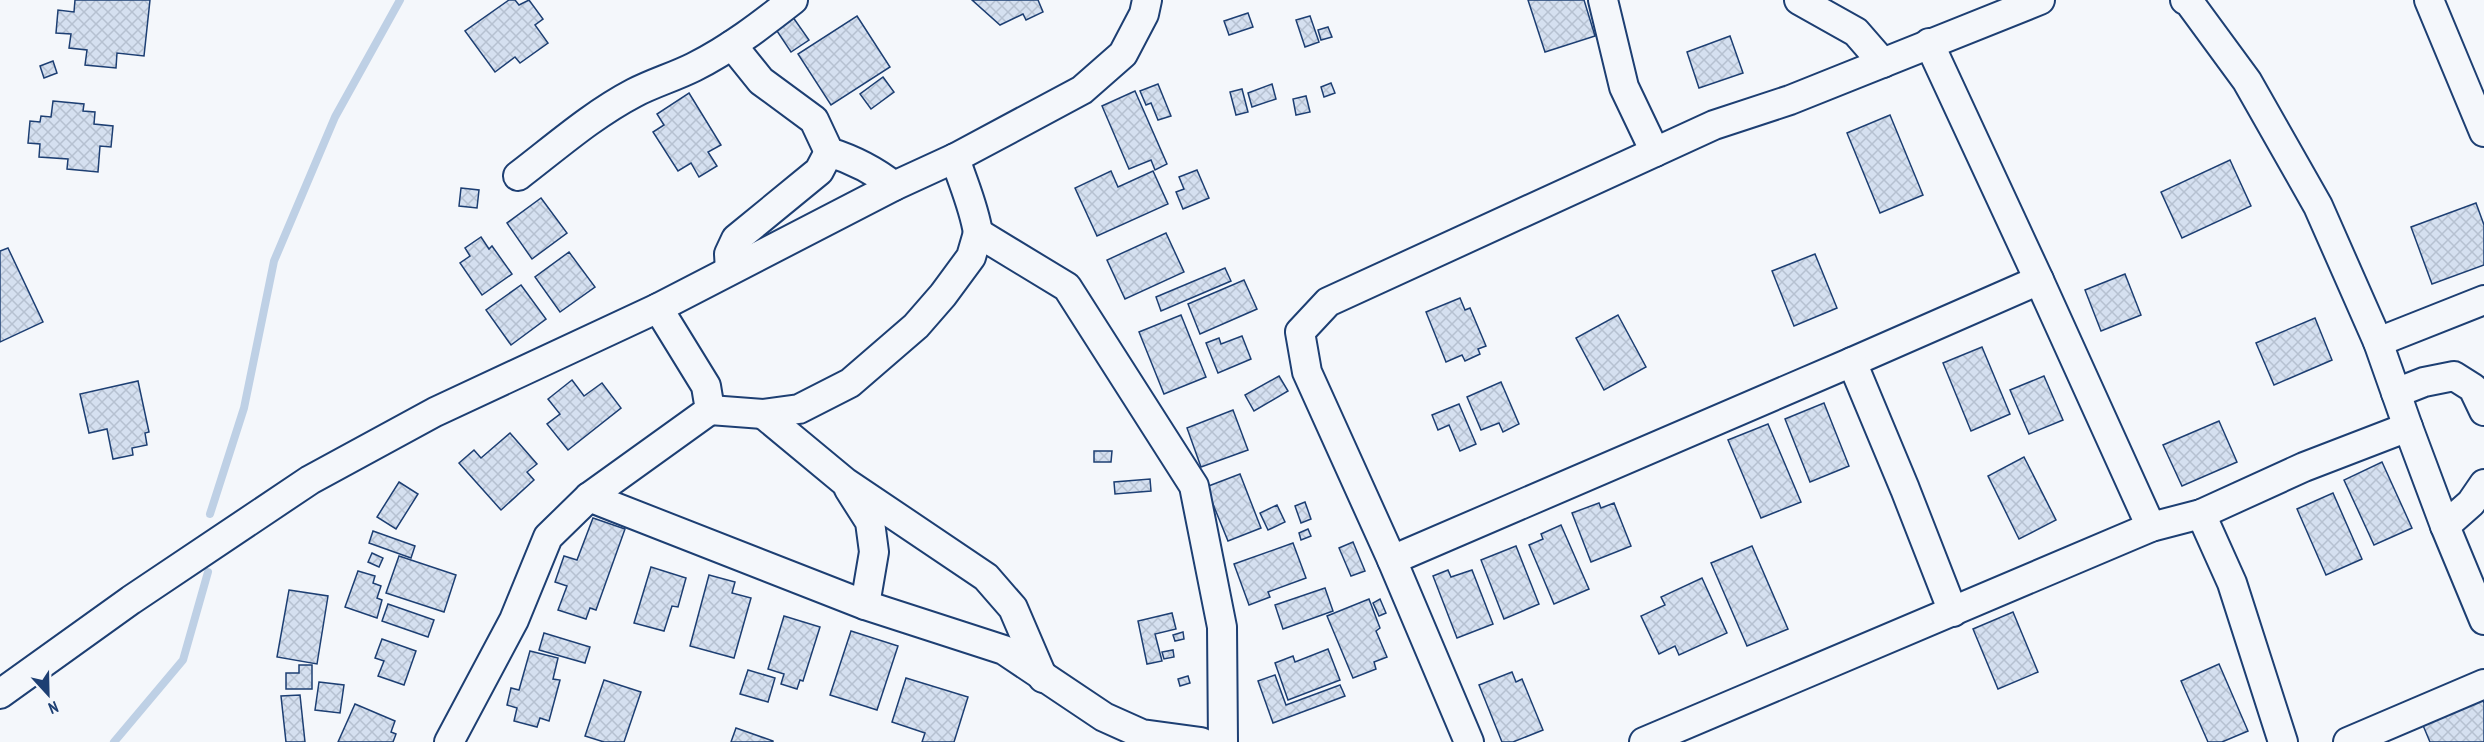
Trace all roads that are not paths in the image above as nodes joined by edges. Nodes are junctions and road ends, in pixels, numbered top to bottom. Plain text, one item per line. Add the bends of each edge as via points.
1 (793, 0) edge
2 (1147, 0) edge
3 (1799, 0) edge
4 (2040, 0) edge
5 (2185, 0) edge
6 (2429, 0) edge
7 (1610, 1) edge
8 (1929, 43) junction
9 (732, 45) junction
10 (1882, 63) junction
11 (2484, 132) edge
12 (829, 152) junction
13 (1655, 152) junction
14 (955, 158) junction
15 (518, 176) dead end
16 (894, 186) junction
17 (978, 233) junction
18 (730, 270) junction
19 (2039, 280) junction
20 (2484, 300) edge
21 (658, 308) junction
22 (2378, 342) junction
23 (1852, 362) junction
24 (2396, 393) junction
25 (710, 410) junction
26 (2484, 411) edge
27 (763, 414) junction
28 (2408, 427) junction
29 (845, 482) junction
30 (2484, 483) edge
31 (589, 497) junction
32 (2201, 514) junction
33 (2445, 526) junction
34 (2151, 527) junction
35 (1392, 560) junction
36 (865, 605) junction
37 (1953, 612) junction
38 (2484, 620) edge
39 (1044, 678) junction
40 (2484, 684) edge
41 (0, 694) edge
42 (1460, 739) edge
43 (449, 742) edge
44 (1201, 742) edge
45 (1223, 742) edge
46 (1644, 742) edge
47 (2283, 742) edge
48 (2348, 742) edge

1 - 9 street
2 - 14 street via 1123,54 1082,90
3 - 10 street via 1856,32
4 - 8 street
5 - 22 street via 2247,81 2318,206
6 - 11 street
7 - 13 street via 1624,87
8 - 10 street
8 - 19 street
9 - 12 street via 761,81 813,120
9 - 15 street via 601,113
10 - 13 street via 1714,125
12 - 16 street via 875,171
12 - 18 street via 819,171 736,238 729,254
13 - 35 street via 1329,302 1300,332 1307,372
14 - 16 street
14 - 17 street via 975,212
16 - 18 street
17 - 27 street via 971,257 943,295 883,357 850,383 799,408
17 - 45 street via 1067,287 1194,486 1222,627
18 - 21 street
19 - 23 street
19 - 34 street
20 - 22 street
21 - 25 street via 706,386
21 - 41 street via 435,412 310,480
22 - 24 street
23 - 35 street
23 - 37 street
24 - 26 street via 2454,376 2473,388
24 - 28 street
25 - 27 street
25 - 31 street
27 - 29 street
28 - 32 street via 2304,467
28 - 33 street
29 - 36 street via 870,522 874,552
29 - 39 street via 986,577 1013,608
30 - 33 street via 2471,503
31 - 36 street
31 - 43 street via 548,537 514,620
32 - 34 street
32 - 47 street via 2232,583
33 - 38 street
34 - 37 street
35 - 42 street
36 - 39 street via 1004,650
37 - 46 street
39 - 44 street via 1104,717 1142,734
40 - 48 street

